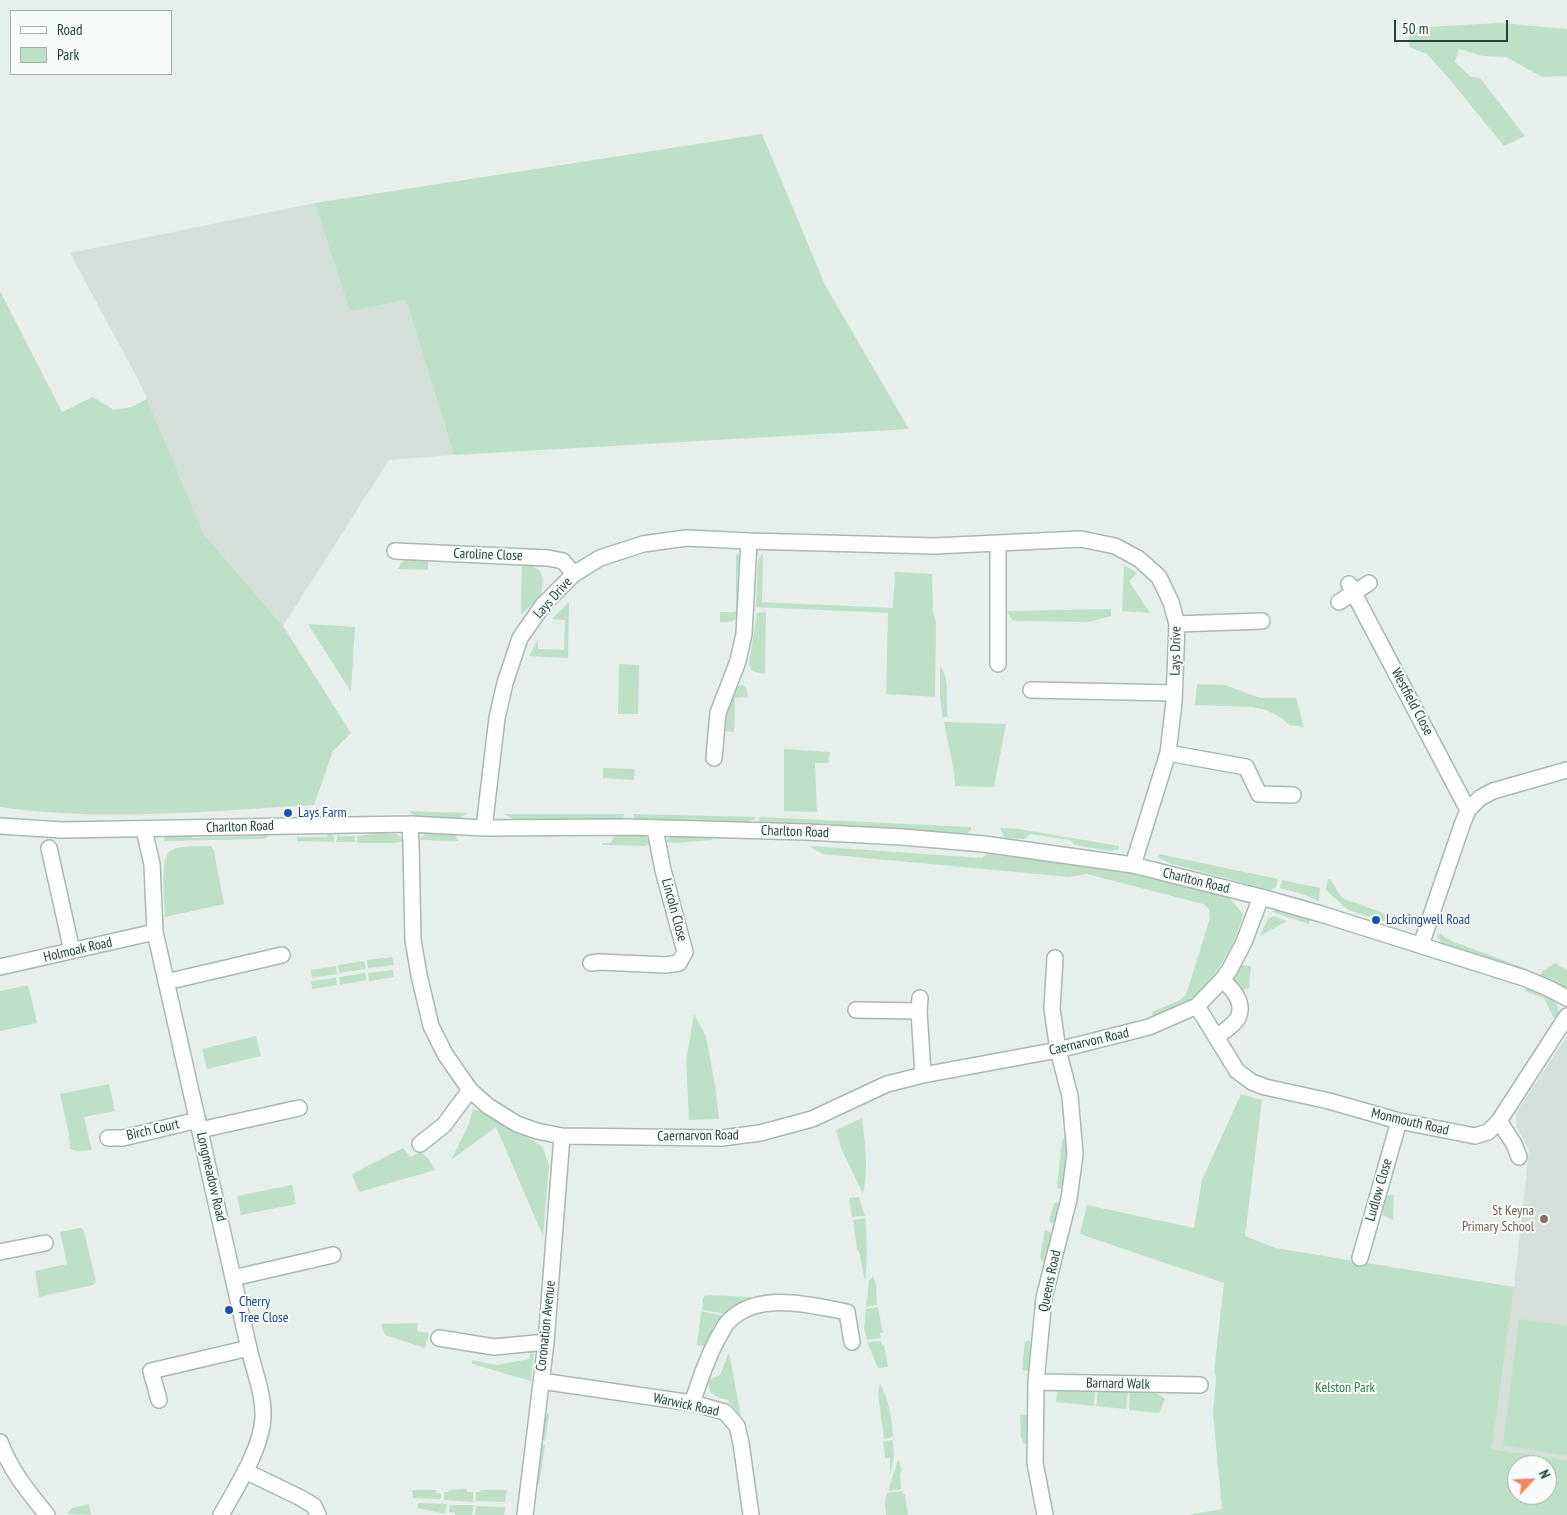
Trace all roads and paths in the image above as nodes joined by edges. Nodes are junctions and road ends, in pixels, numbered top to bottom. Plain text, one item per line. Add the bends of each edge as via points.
1 (749, 541) junction
2 (998, 544) junction
3 (395, 551) dead end
4 (574, 574) junction
5 (1369, 583) dead end
6 (1352, 588) junction
7 (1339, 602) dead end
8 (1262, 621) dead end
9 (1178, 624) junction
10 (998, 664) dead end
11 (1031, 690) dead end
12 (1174, 692) junction
13 (1168, 753) junction
14 (714, 758) dead end
15 (1567, 770) edge
16 (1292, 795) dead end
17 (1468, 810) junction
18 (410, 824) junction
19 (0, 826) edge
20 (484, 828) junction
21 (655, 828) junction
22 (144, 830) junction
23 (49, 848) dead end
24 (1133, 865) junction
25 (1261, 897) junction
26 (155, 932) junction
27 (1421, 945) junction
28 (72, 951) junction
29 (282, 955) dead end
30 (1055, 958) dead end
31 (591, 963) dead end
32 (0, 967) edge
33 (1222, 980) junction
34 (166, 982) junction
35 (1567, 998) edge
36 (1198, 1006) junction
37 (856, 1010) dead end
38 (1567, 1016) edge
39 (1216, 1037) junction
40 (1058, 1050) junction
41 (923, 1075) junction
42 (470, 1090) junction
43 (298, 1108) dead end
44 (1399, 1121) junction
45 (1499, 1121) junction
46 (199, 1125) junction
47 (562, 1136) junction
48 (108, 1138) dead end
49 (420, 1144) dead end
50 (1519, 1157) dead end
51 (45, 1243) dead end
52 (0, 1252) edge
53 (333, 1255) dead end
54 (1360, 1258) dead end
55 (233, 1278) junction
56 (439, 1338) dead end
57 (546, 1342) junction
58 (852, 1342) dead end
59 (249, 1348) junction
60 (541, 1381) junction
61 (1036, 1382) junction
62 (1200, 1385) dead end
63 (159, 1400) dead end
64 (692, 1403) junction
65 (0, 1442) edge
66 (245, 1471) junction
67 (47, 1515) edge
68 (221, 1515) edge
69 (318, 1515) edge
70 (525, 1515) edge
71 (751, 1515) edge
72 (1044, 1515) edge

1 - 2 street, Lays Drive via 935,546
1 - 4 street, Lays Drive via 686,538 643,544 600,558
1 - 14 street via 744,634 738,661 718,713
2 - 9 street, Lays Drive via 1081,538 1115,546 1139,560 1158,577
2 - 10 street via 1005,632
3 - 4 street, Caroline Close via 548,558 563,561
4 - 20 street, Lays Drive via 543,605 520,638 497,718
5 - 6 street
6 - 7 street
6 - 17 street, Westfield Close
8 - 9 street
9 - 12 street, Lays Drive
11 - 12 street
12 - 13 street, Lays Drive
13 - 16 street via 1246,767 1259,794
13 - 24 street, Lays Drive
15 - 17 street via 1492,791
17 - 27 street
18 - 20 street, Charlton Road
18 - 22 street, Charlton Road
18 - 42 street, Caernarvon Road via 414,940 419,975 431,1026 445,1054
19 - 22 street, Charlton Road
20 - 21 street, Charlton Road
21 - 24 street, Charlton Road via 911,838 984,844
21 - 31 street, Lincoln Close via 685,952 679,963 666,965
22 - 26 street, Longmeadow Road via 152,864
23 - 28 street
24 - 25 street, Charlton Road
25 - 27 street, Charlton Road
25 - 33 street via 1244,942
26 - 28 street, Holmoak Road
26 - 34 street, Longmeadow Road
27 - 35 street, Charlton Road via 1524,978
28 - 32 street, Holmoak Road
29 - 34 street
30 - 40 street, Queens Road via 1052,1010
33 - 36 street
33 - 39 street via 1236,994 1240,1008 1237,1019
34 - 46 street, Longmeadow Road
36 - 39 street, Monmouth Road
36 - 40 street, Caernarvon Road via 1149,1027
37 - 41 street via 920,1004
38 - 45 street, Monmouth Road
39 - 44 street, Monmouth Road via 1237,1071 1252,1082
40 - 41 street, Caernarvon Road
40 - 61 street, Queens Road via 1070,1096 1074,1162 1069,1199 1044,1298
41 - 47 street, Caernarvon Road via 888,1084 812,1119 760,1133 722,1138
42 - 47 street, Caernarvon Road via 517,1124
42 - 49 street via 444,1125
43 - 46 street, Birch Court
44 - 45 street, Monmouth Road via 1476,1136 1488,1132
44 - 54 street, Ludlow Close
45 - 50 street
46 - 48 street, Birch Court
46 - 55 street, Longmeadow Road
47 - 57 street, Coronation Avenue
51 - 52 street
53 - 55 street
55 - 59 street, Longmeadow Road
56 - 57 street via 494,1347
57 - 60 street, Coronation Avenue
58 - 64 street via 847,1312 798,1302 764,1303 749,1308 727,1323 711,1351
59 - 63 street via 151,1371
59 - 66 street, Longmeadow Road via 263,1417 260,1436
60 - 64 street, Warwick Road
60 - 70 street, Coronation Avenue
61 - 62 street, Barnard Walk
61 - 72 street, Queens Road via 1035,1463
64 - 71 street, Warwick Road via 725,1412 737,1426
65 - 67 street via 22,1484
66 - 68 street, Longmeadow Road
66 - 69 street via 301,1498 314,1506

